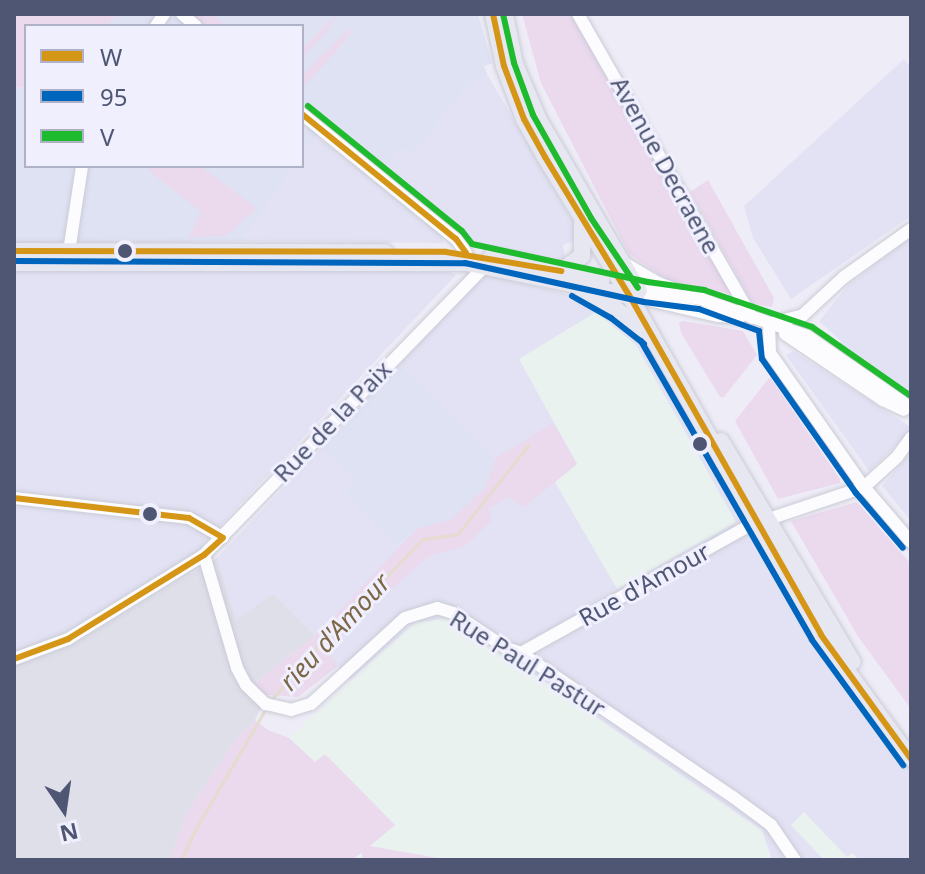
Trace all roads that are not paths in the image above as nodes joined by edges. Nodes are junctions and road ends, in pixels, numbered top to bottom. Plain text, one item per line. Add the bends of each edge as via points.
1 (493, 14) edge
2 (505, 14) edge
3 (578, 14) edge
4 (304, 116) edge
5 (82, 168) edge
6 (582, 223) junction
7 (911, 229) edge
8 (14, 251) edge
9 (466, 253) junction
10 (68, 257) junction
11 (621, 261) junction
12 (449, 262) junction
13 (14, 263) edge
14 (485, 266) junction
15 (561, 271) junction
16 (460, 287) junction
17 (577, 287) junction
18 (633, 292) junction
19 (701, 299) junction
20 (752, 318) junction
21 (769, 324) junction
22 (650, 336) junction
23 (911, 410) edge
24 (911, 438) edge
25 (864, 487) junction
26 (14, 498) edge
27 (762, 520) junction
28 (223, 538) junction
29 (911, 542) edge
30 (204, 555) junction
31 (521, 653) junction
32 (14, 659) edge
33 (911, 739) edge
34 (911, 759) edge
35 (795, 860) edge

1 - 6 main road via 504,66 524,119
2 - 11 main road via 515,64 539,120
3 - 20 street, Avenue Decraene
4 - 9 street via 456,239
5 - 10 street
6 - 15 main road via 582,256
6 - 18 main road
7 - 21 street via 840,280 803,315
8 - 10 main road
9 - 10 main road
9 - 15 main road
10 - 12 main road
10 - 13 main road
11 - 18 main road
11 - 19 street
12 - 14 main road
12 - 16 street
14 - 16 street, Rue de la Paix
14 - 17 main road
15 - 18 main road
16 - 28 street, Rue de la Paix
17 - 18 main road
17 - 22 main road
18 - 19 street
18 - 20 street via 718,316
18 - 22 main road
18 - 27 main road
19 - 20 street
20 - 21 street
21 - 23 street via 813,339
21 - 25 street via 770,353
22 - 27 main road
24 - 25 street
25 - 27 street, Rue d'Amour
25 - 29 street
26 - 28 street via 189,518
27 - 31 street, Rue d'Amour
27 - 33 main road via 854,664
27 - 34 main road via 767,542 821,635
28 - 30 street, Rue de la Paix
30 - 31 street, Rue Paul Pastur via 237,668 268,706 291,710 311,704 419,611 437,608 453,613
30 - 32 street, Rue de la Paix via 68,639
31 - 35 street, Rue Paul Pastur via 766,820

